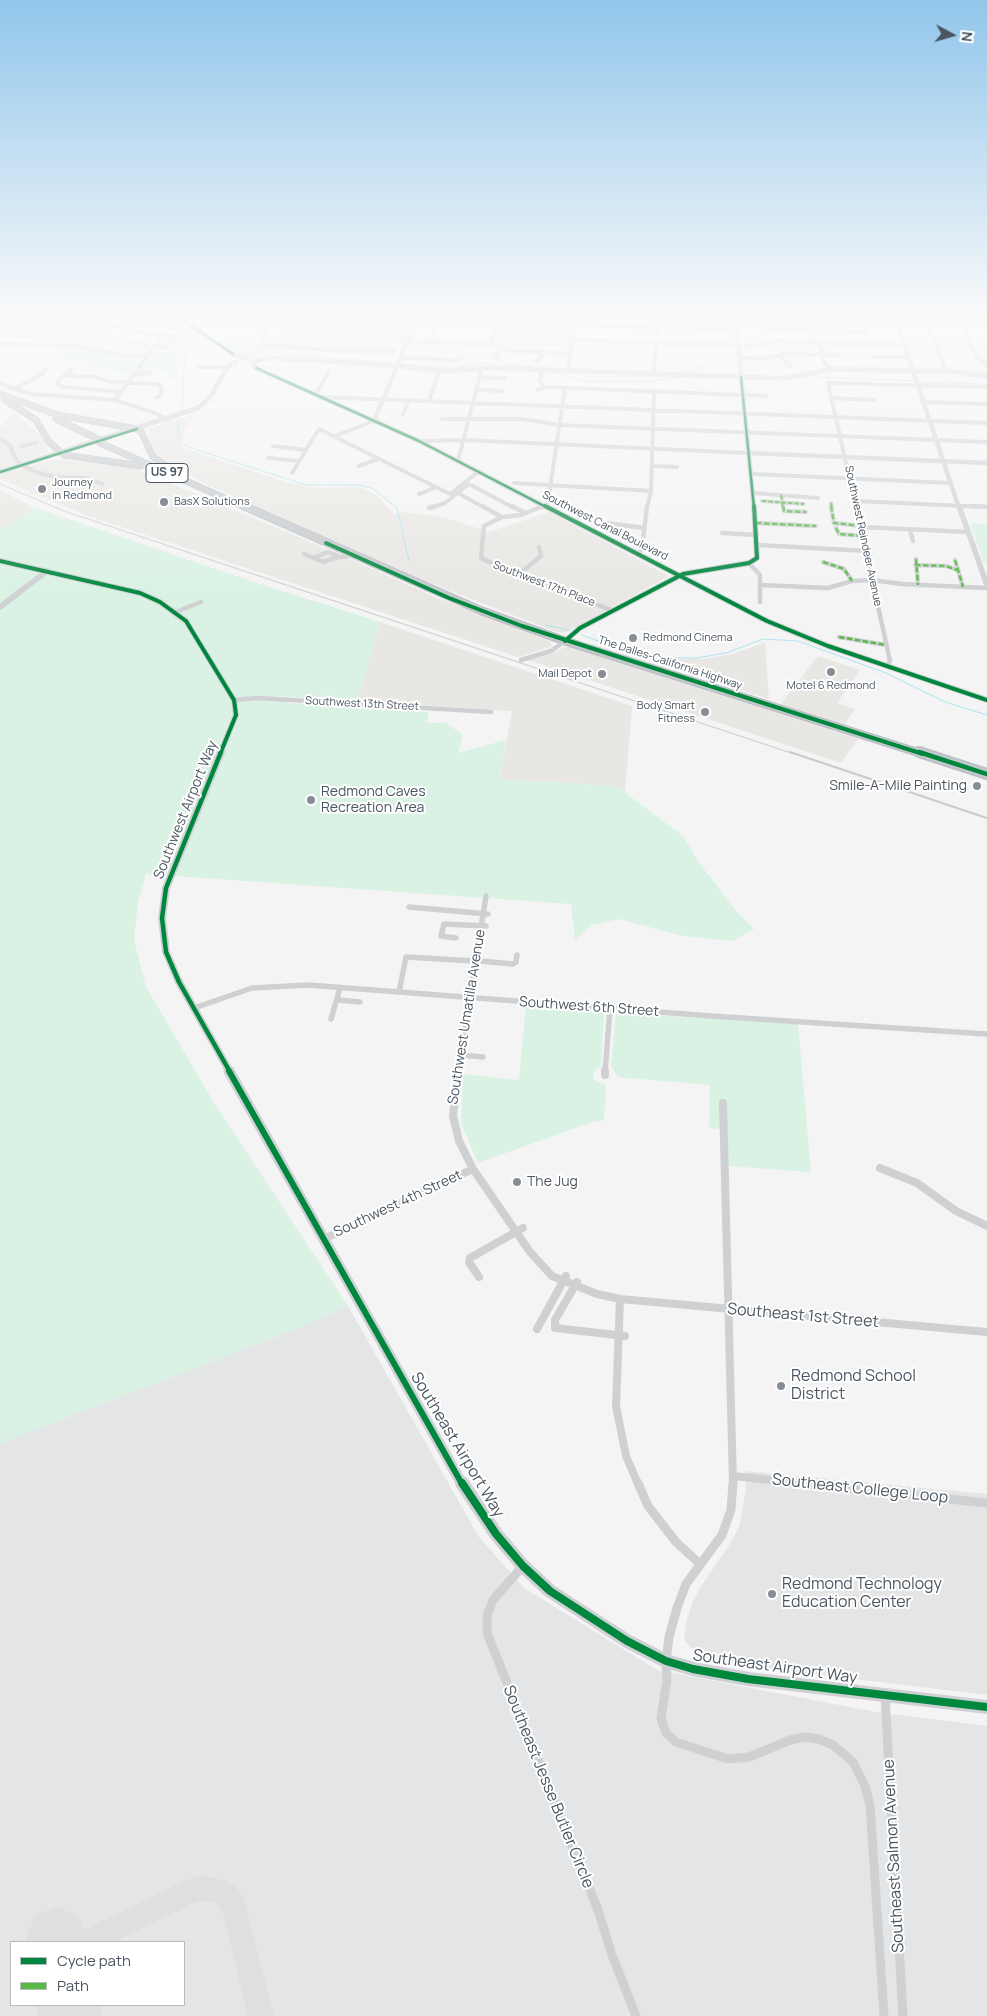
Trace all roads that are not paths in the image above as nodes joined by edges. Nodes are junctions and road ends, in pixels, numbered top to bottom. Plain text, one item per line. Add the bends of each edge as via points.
1 (23, 411) edge
2 (33, 411) edge
3 (46, 411) edge
4 (152, 411) edge
5 (190, 411) edge
6 (352, 411) edge
7 (379, 411) edge
8 (404, 411) edge
9 (471, 411) edge
10 (561, 411) edge
11 (654, 411) edge
12 (704, 411) edge
13 (835, 411) edge
14 (926, 411) edge
15 (746, 412) junction
16 (403, 414) dead end
17 (836, 416) junction
18 (442, 418) dead end
19 (493, 419) junction
20 (168, 420) junction
21 (469, 420) junction
22 (530, 420) junction
23 (929, 420) junction
24 (374, 421) junction
25 (987, 423) edge
26 (495, 425) dead end
27 (560, 425) junction
28 (527, 427) dead end
29 (137, 429) junction
30 (653, 429) junction
31 (746, 432) junction
32 (335, 436) junction
33 (841, 437) junction
34 (0, 439) edge
35 (464, 440) junction
36 (936, 440) junction
37 (99, 441) junction
38 (419, 441) junction
39 (987, 442) edge
40 (36, 443) dead end
41 (557, 445) junction
42 (22, 446) dead end
43 (273, 446) dead end
44 (652, 448) junction
45 (306, 450) junction
46 (61, 453) junction
47 (748, 453) junction
48 (845, 457) junction
49 (268, 458) dead end
50 (378, 459) junction
51 (299, 461) junction
52 (458, 461) junction
53 (943, 461) junction
54 (987, 463) edge
55 (21, 465) junction
56 (359, 466) dead end
57 (652, 466) junction
58 (676, 467) dead end
59 (0, 472) edge
60 (479, 472) junction
61 (292, 473) dead end
62 (752, 474) junction
63 (182, 476) junction
64 (850, 478) junction
65 (514, 483) dead end
66 (951, 483) junction
67 (102, 484) dead end
68 (551, 486) junction
69 (198, 487) junction
70 (437, 487) junction
71 (651, 491) junction
72 (456, 492) junction
73 (753, 493) junction
74 (216, 494) junction
75 (419, 494) dead end
76 (781, 494) junction
77 (805, 497) junction
78 (818, 498) dead end
79 (762, 501) dead end
80 (856, 501) junction
81 (782, 502) junction
82 (831, 503) dead end
83 (804, 504) junction
84 (960, 506) junction
85 (546, 507) junction
86 (987, 507) edge
87 (429, 508) dead end
88 (525, 513) junction
89 (502, 517) junction
90 (608, 523) dead end
91 (756, 523) junction
92 (816, 526) dead end
93 (862, 527) junction
94 (644, 528) junction
95 (836, 528) dead end
96 (910, 530) junction
97 (968, 532) junction
98 (722, 533) dead end
99 (757, 535) junction
100 (864, 536) junction
101 (913, 541) dead end
102 (758, 545) junction
103 (539, 547) dead end
104 (867, 551) junction
105 (304, 554) dead end
106 (638, 554) junction
107 (352, 555) junction
108 (338, 557) junction
109 (313, 558) junction
110 (916, 558) dead end
111 (955, 560) dead end
112 (0, 561) edge
113 (823, 562) dead end
114 (749, 564) junction
115 (915, 565) junction
116 (957, 570) junction
117 (46, 571) junction
118 (518, 575) junction
119 (680, 576) junction
120 (872, 580) junction
121 (852, 581) junction
122 (761, 585) junction
123 (918, 585) junction
124 (987, 586) edge
125 (963, 587) junction
126 (202, 602) dead end
127 (760, 602) dead end
128 (0, 607) edge
129 (614, 611) junction
130 (176, 612) junction
131 (840, 638) dead end
132 (565, 641) junction
133 (886, 645) junction
134 (521, 660) dead end
135 (887, 666) junction
136 (234, 700) junction
137 (987, 700) edge
138 (491, 712) dead end
139 (987, 774) edge
140 (486, 896) dead end
141 (409, 907) dead end
142 (488, 914) dead end
143 (486, 926) dead end
144 (456, 938) dead end
145 (517, 956) dead end
146 (340, 988) junction
147 (399, 992) junction
148 (469, 997) junction
149 (338, 1000) junction
150 (360, 1002) dead end
151 (194, 1008) junction
152 (610, 1008) junction
153 (331, 1019) dead end
154 (987, 1034) edge
155 (460, 1055) junction
156 (483, 1057) dead end
157 (606, 1076) dead end
158 (724, 1103) dead end
159 (880, 1168) dead end
160 (472, 1169) junction
161 (987, 1226) edge
162 (523, 1228) dead end
163 (324, 1239) junction
164 (566, 1276) dead end
165 (479, 1277) dead end
166 (577, 1282) dead end
167 (620, 1299) junction
168 (728, 1309) junction
169 (536, 1330) dead end
170 (987, 1332) edge
171 (625, 1336) dead end
172 (733, 1476) junction
173 (987, 1503) edge
174 (700, 1564) junction
175 (524, 1566) junction
176 (666, 1661) junction
177 (885, 1696) junction
178 (987, 1707) edge
179 (636, 2016) edge
180 (884, 2016) edge
181 (903, 2016) edge

1 - 46 highway via 36,420
2 - 37 highway, The Dalles-California Highway / US 97
3 - 29 highway
4 - 20 street
5 - 20 main road
6 - 24 main road, Southwest Canal Boulevard
7 - 24 street
8 - 16 street
9 - 21 street
10 - 27 street
11 - 30 street
12 - 15 street
13 - 17 street, Southwest Reindeer Avenue
14 - 23 street
15 - 17 street
15 - 31 main road
17 - 23 street
17 - 33 street, Southwest Reindeer Avenue
18 - 21 street
19 - 21 street
19 - 22 street
19 - 26 street
20 - 29 main road
21 - 35 street
22 - 27 street
22 - 28 street
23 - 25 street
23 - 36 street
24 - 32 street
24 - 38 main road, Southwest Canal Boulevard
27 - 30 street
27 - 41 street
29 - 46 main road
29 - 63 highway via 141,430 153,457
30 - 31 street
30 - 44 street
31 - 33 street
31 - 47 main road
32 - 45 street via 319,429
32 - 50 street
33 - 36 street
33 - 48 street, Southwest Reindeer Avenue
34 - 55 street via 10,445
35 - 38 street
35 - 41 street
35 - 52 street
36 - 39 street
36 - 53 street
37 - 63 highway, The Dalles-California Highway / US 97
37 - 69 highway, The Dalles-California Highway / US 97
38 - 52 main road, Southwest Canal Boulevard
40 - 42 street
41 - 44 street
41 - 68 street
43 - 45 street
44 - 47 street
44 - 57 street
45 - 51 street
46 - 55 main road
46 - 69 highway via 134,464
47 - 48 street
47 - 62 main road
48 - 53 street
48 - 64 street, Southwest Reindeer Avenue
49 - 51 street
50 - 56 street
50 - 70 street
51 - 61 street
52 - 60 main road, Southwest Canal Boulevard
53 - 54 street
53 - 66 street
55 - 59 main road
55 - 67 street via 41,474 86,478
57 - 58 street
57 - 71 street
60 - 70 street via 450,494
60 - 85 main road, Southwest Canal Boulevard
62 - 64 street
62 - 73 main road
63 - 74 highway, The Dalles-California Highway / US 97
64 - 66 street
64 - 80 street, Southwest Reindeer Avenue
65 - 68 street
66 - 84 street
68 - 71 street
68 - 85 street
69 - 74 highway, The Dalles-California Highway / US 97
70 - 75 street
71 - 94 street
72 - 87 street via 445,503
72 - 88 street via 469,484
72 - 89 street
73 - 76 street
73 - 91 main road
74 - 107 highway, The Dalles-California Highway / US 97
76 - 77 street
76 - 81 street
77 - 78 street
77 - 83 street
79 - 81 street
80 - 84 street
80 - 93 street, Southwest Reindeer Avenue
81 - 83 street
81 - 83 street via 784,511 806,514
82 - 93 street via 834,523
84 - 86 street
84 - 97 street
85 - 88 street, Southwest 17th Place
85 - 106 main road, Southwest Canal Boulevard
88 - 89 street, Southwest 17th Place
89 - 118 street, Southwest 17th Place via 484,526 480,552 486,561
90 - 94 street
91 - 92 street
91 - 99 main road
93 - 96 street
93 - 100 street, Southwest Reindeer Avenue
94 - 106 street via 642,549
95 - 100 street via 841,535
96 - 97 street
96 - 101 street
97 - 124 street
98 - 99 street
99 - 102 main road
100 - 104 street, Southwest Reindeer Avenue
102 - 104 street
102 - 114 main road via 757,558
103 - 118 street via 541,556
104 - 120 street, Southwest Reindeer Avenue
105 - 109 street
106 - 119 main road, Southwest Canal Boulevard
107 - 108 street
107 - 132 highway, The Dalles-California Highway / US 97 via 474,608
108 - 109 street via 324,562
108 - 109 street via 328,552
110 - 115 street
111 - 116 street
112 - 117 main road
113 - 121 street via 844,569
114 - 119 main road via 697,570
114 - 122 street via 758,571
115 - 116 street via 946,566
115 - 123 street
116 - 125 street
117 - 128 street
117 - 130 main road via 140,593
118 - 129 street, Southwest 17th Place
119 - 129 main road
119 - 135 main road, Southwest Canal Boulevard via 798,634
120 - 121 street
120 - 123 street
120 - 133 street, Southwest Reindeer Avenue
121 - 122 street via 828,588
122 - 127 street
123 - 125 street
124 - 125 street
126 - 130 street
129 - 132 main road via 580,628
130 - 136 main road via 197,636
131 - 133 street
132 - 134 street via 551,651
132 - 139 highway, The Dalles-California Highway / US 97
133 - 135 street, Southwest Reindeer Avenue via 890,661
135 - 137 main road, Southwest Canal Boulevard
136 - 138 street, Southwest 13th Street via 258,698
136 - 151 main road, Southwest Airport Way via 236,715 163,903 166,952
140 - 148 street, Southwest Umatilla Avenue
141 - 142 street
143 - 144 street via 444,924 441,936
145 - 147 street via 513,964 406,956
146 - 147 street, Southwest 6th Street
146 - 149 street
146 - 151 street, Southwest 6th Street via 308,985 252,988
147 - 148 street, Southwest 6th Street
148 - 152 street, Southwest 6th Street
148 - 155 street, Southwest Umatilla Avenue
149 - 150 street
149 - 153 street
151 - 163 main road, Southwest Airport Way
152 - 154 street, Southwest 6th Street
152 - 157 street
155 - 156 street
155 - 160 street, Southwest Umatilla Avenue via 453,1116 458,1141
158 - 168 street
159 - 161 street via 917,1183 956,1211
160 - 163 street, Southwest 4th Street
160 - 167 street, Southwest Umatilla Avenue via 530,1252 552,1276 597,1294
162 - 165 street via 470,1258 469,1262
163 - 175 main road, Southeast Airport Way via 472,1501
164 - 169 street
166 - 171 street via 555,1320 555,1328
167 - 168 street, Southeast 1st Street
167 - 174 street via 616,1406 626,1456 648,1506 676,1542
168 - 170 street, Southeast 1st Street
168 - 172 street
172 - 173 street, Southeast College Loop
172 - 174 street via 731,1510 722,1535
174 - 176 street via 686,1584 677,1608
175 - 176 main road, Southeast Airport Way via 550,1591 578,1611 620,1638
175 - 179 street, Southeast Jesse Butler Circle via 490,1605 486,1622 489,1639 598,1910
176 - 177 main road, Southeast Airport Way via 748,1679
176 - 180 street via 667,1680 661,1718 666,1733 676,1742 722,1758 739,1759 790,1740 812,1738 840,1750 858,1770 870,1805
177 - 178 main road, Southeast Airport Way
177 - 181 street, Southeast Salmon Avenue

